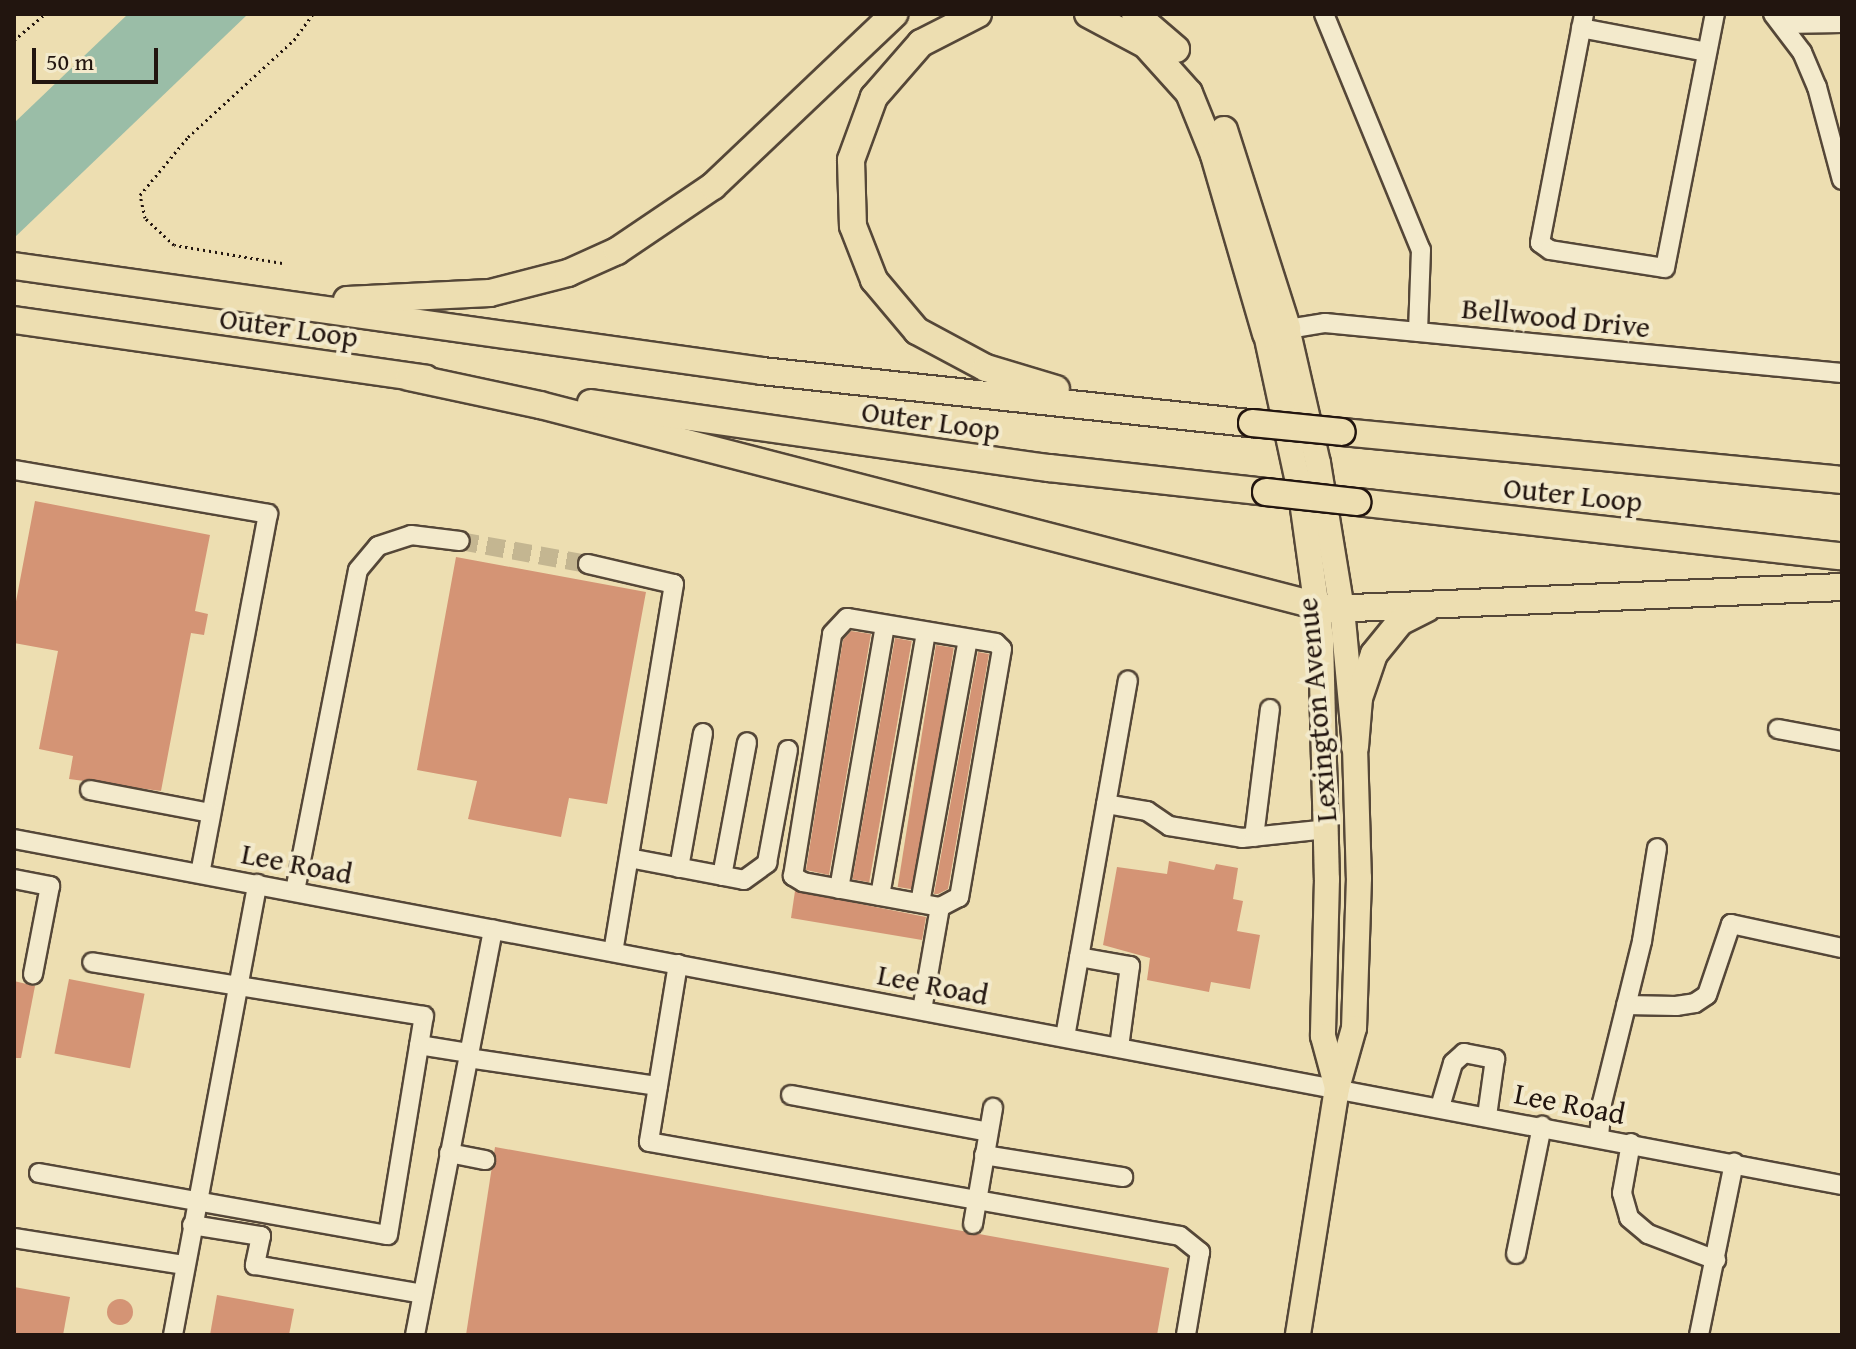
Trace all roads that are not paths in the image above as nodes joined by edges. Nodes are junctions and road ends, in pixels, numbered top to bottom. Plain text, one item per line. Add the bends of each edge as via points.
1 (894, 14) edge
2 (978, 14) edge
3 (1088, 14) edge
4 (1135, 14) edge
5 (1324, 14) edge
6 (1715, 14) edge
7 (1778, 19) edge
8 (1582, 21) edge
9 (1842, 23) edge
10 (1707, 52) junction
11 (1842, 180) edge
12 (25, 267) edge
13 (213, 294) junction
14 (14, 320) edge
15 (1276, 331) junction
16 (1418, 332) junction
17 (1842, 373) edge
18 (409, 377) junction
19 (1161, 414) junction
20 (14, 470) edge
21 (1842, 480) edge
22 (460, 541) tunnel mouth
23 (1842, 556) edge
24 (588, 564) tunnel mouth
25 (1842, 587) edge
26 (1439, 605) junction
27 (1330, 608) junction
28 (885, 625) junction
29 (926, 632) junction
30 (968, 639) junction
31 (1128, 681) dead end
32 (1270, 709) dead end
33 (1778, 729) dead end
34 (703, 733) dead end
35 (1842, 741) edge
36 (747, 742) dead end
37 (1355, 747) junction
38 (788, 750) dead end
39 (90, 790) dead end
40 (1106, 804) junction
41 (211, 813) junction
42 (1327, 829) junction
43 (1254, 837) junction
44 (14, 839) edge
45 (1657, 848) dead end
46 (629, 858) junction
47 (679, 868) junction
48 (200, 873) junction
49 (722, 876) junction
50 (14, 879) edge
51 (257, 884) junction
52 (839, 889) junction
53 (295, 891) junction
54 (880, 896) junction
55 (920, 903) junction
56 (940, 907) junction
57 (493, 929) junction
58 (1842, 948) edge
59 (613, 952) junction
60 (1079, 957) junction
61 (92, 962) dead end
62 (678, 964) junction
63 (33, 974) dead end
64 (236, 985) junction
65 (1626, 1005) junction
66 (922, 1010) junction
67 (1065, 1037) junction
68 (419, 1045) junction
69 (1119, 1047) junction
70 (468, 1055) junction
71 (658, 1086) junction
72 (1337, 1088) junction
73 (791, 1095) dead end
74 (1440, 1107) junction
75 (993, 1108) dead end
76 (1487, 1116) junction
77 (1542, 1126) junction
78 (988, 1132) junction
79 (1599, 1137) junction
80 (1631, 1143) junction
81 (449, 1153) junction
82 (984, 1155) junction
83 (485, 1160) dead end
84 (1734, 1163) junction
85 (39, 1173) dead end
86 (1123, 1177) dead end
87 (1842, 1185) edge
88 (197, 1198) junction
89 (976, 1199) junction
90 (973, 1224) dead end
91 (192, 1225) junction
92 (14, 1238) edge
93 (1516, 1254) dead end
94 (1716, 1260) junction
95 (185, 1265) junction
96 (423, 1294) junction
97 (173, 1335) edge
98 (415, 1335) edge
99 (1186, 1335) edge
100 (1298, 1335) edge
101 (1699, 1335) edge

1 - 13 highway via 699,197 630,244 580,269 502,291 450,298
2 - 19 highway via 946,27 906,56 864,116 849,187 853,226 865,263 904,319 957,356 1039,385
3 - 15 highway via 1153,51 1193,102
4 - 15 highway via 1180,53 1210,97 1244,187
5 - 16 street via 1421,250
6 - 10 street
7 - 9 street
7 - 11 street via 1817,87
8 - 10 street
8 - 10 street via 1540,243 1550,250 1665,268
12 - 13 highway, Outer Loop
13 - 19 highway, Outer Loop via 762,371
14 - 18 highway, Outer Loop
15 - 16 street, Bellwood Drive via 1325,323
15 - 27 main road, Lexington Avenue via 1298,477
16 - 17 street, Bellwood Drive
18 - 23 highway, Outer Loop, bridge via 988,460
18 - 27 highway via 555,409
19 - 21 highway, Outer Loop, bridge
20 - 41 street via 268,514
22 - 53 street via 411,535 378,546 358,570
24 - 46 street via 674,584
25 - 26 highway
26 - 27 highway
26 - 37 highway via 1406,618 1378,647 1361,688
27 - 37 main road, Lexington Avenue
27 - 42 main road, Lexington Avenue
28 - 29 street
28 - 52 street
28 - 52 street via 847,618 832,634 791,864 793,876 803,882
29 - 30 street
29 - 54 street
30 - 55 street
30 - 56 street via 996,643 1004,658 959,897
31 - 40 street
32 - 43 street
33 - 35 street
34 - 47 street
36 - 49 street
37 - 72 main road, Lexington Avenue via 1356,1000 1350,1051
38 - 49 street via 767,863 744,880
39 - 41 street
40 - 43 street via 1147,811 1169,826
40 - 60 street
41 - 48 street
42 - 43 street
42 - 72 main road, Lexington Avenue via 1323,1036
44 - 48 street, Lee Road
45 - 65 street
46 - 47 street
46 - 59 street
47 - 49 street
48 - 51 street, Lee Road
50 - 63 street via 50,886
51 - 53 street, Lee Road
51 - 64 street
52 - 54 street
53 - 57 street, Lee Road
54 - 55 street
55 - 56 street
56 - 66 street
57 - 59 street, Lee Road
57 - 70 street
58 - 65 street via 1731,924 1707,995 1676,1006
59 - 62 street, Lee Road
60 - 67 street
60 - 69 street via 1130,966
61 - 64 street
62 - 66 street, Lee Road
62 - 71 street
64 - 68 street via 424,1016
64 - 88 street
65 - 79 street
66 - 67 street, Lee Road
67 - 69 street, Lee Road
68 - 70 street
68 - 88 street via 388,1235
69 - 72 street, Lee Road
70 - 71 street
70 - 81 street
71 - 89 street via 649,1142
72 - 74 street, Lee Road
72 - 100 main road, Lexington Avenue
73 - 78 street
74 - 76 street, Lee Road
74 - 76 street via 1453,1063 1464,1053 1495,1059
75 - 78 street
76 - 77 street, Lee Road
77 - 79 street, Lee Road
77 - 93 street
78 - 82 street
79 - 80 street, Lee Road
80 - 84 street, Lee Road
80 - 94 street via 1622,1193 1629,1218 1648,1234
81 - 83 street
81 - 96 street
82 - 86 street
82 - 89 street
84 - 87 street, Lee Road
84 - 94 street
85 - 88 street
88 - 91 street
89 - 90 street
89 - 99 street via 1180,1236 1200,1252
91 - 95 street
91 - 96 street via 261,1236 255,1265
92 - 95 street
94 - 101 street
95 - 97 street
96 - 98 street

